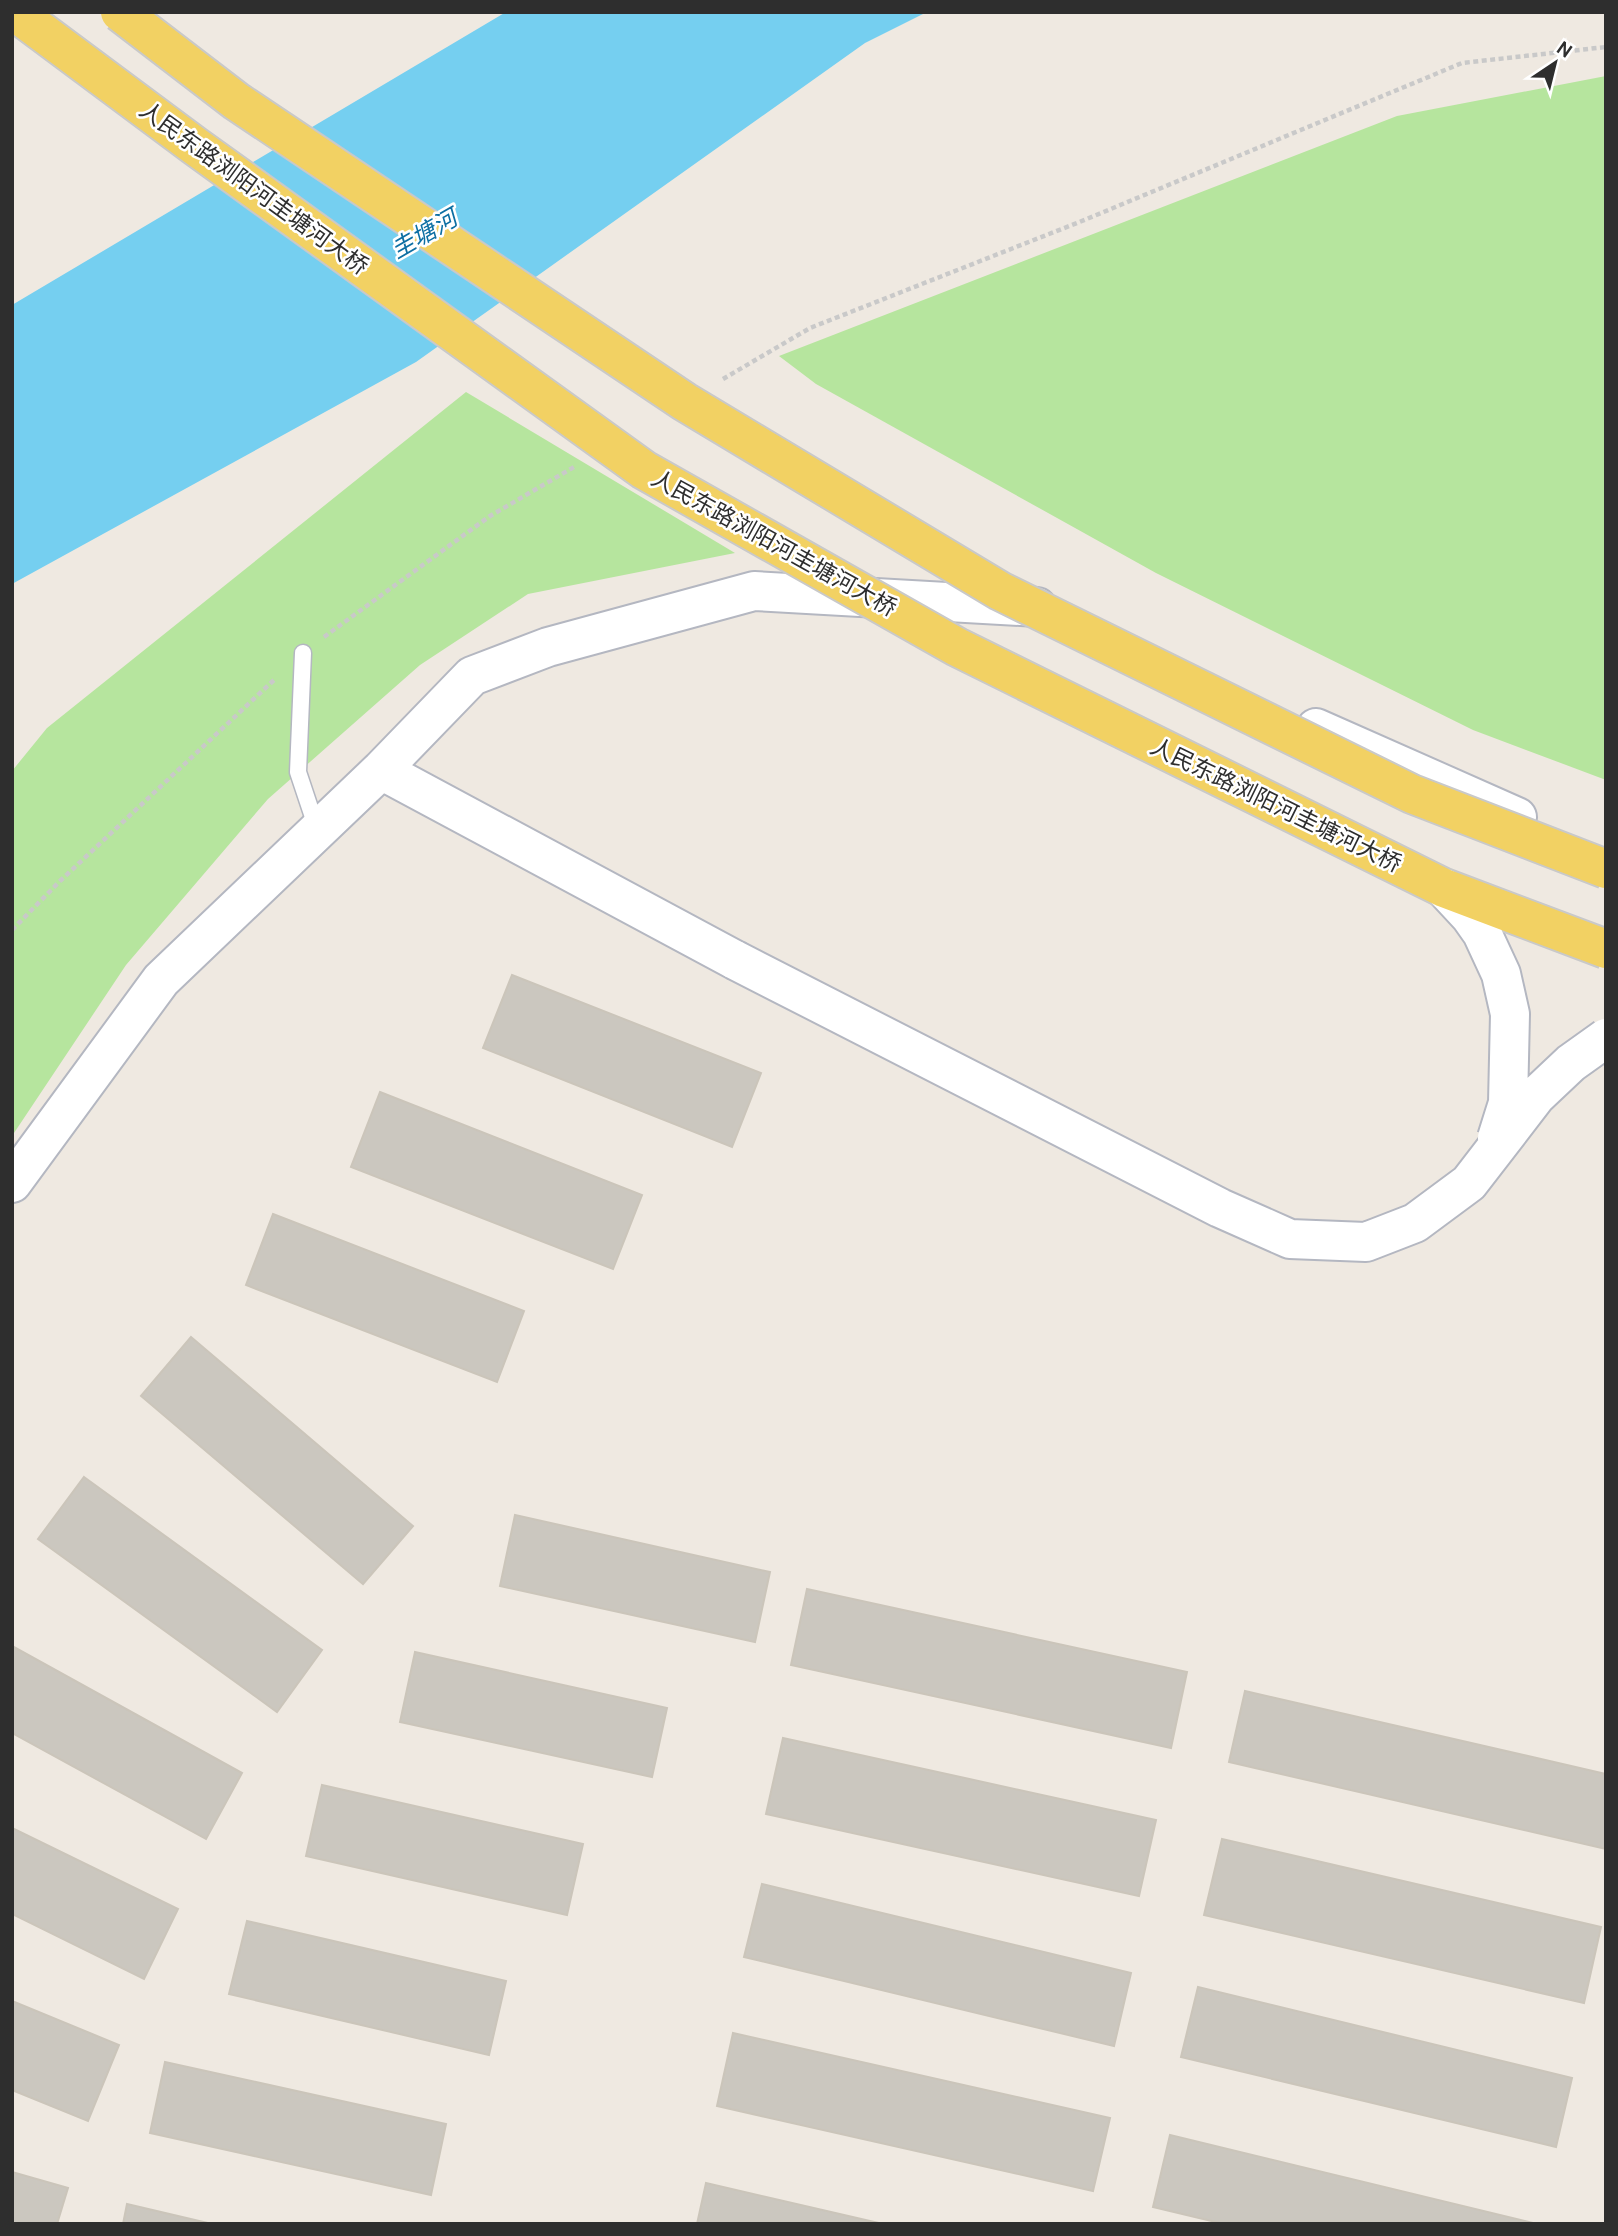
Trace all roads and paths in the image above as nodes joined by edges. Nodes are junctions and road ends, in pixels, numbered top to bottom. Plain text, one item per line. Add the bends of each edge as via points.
1 (15, 12) edge
2 (120, 12) edge
3 (303, 653) dead end
4 (380, 769) junction
5 (318, 830) junction
6 (1606, 856) edge
7 (1606, 869) edge
8 (1444, 888) junction
9 (1606, 949) edge
10 (1606, 1038) edge
11 (1493, 1151) junction
12 (12, 1183) edge

1 - 8 main road, 人民东路浏阳河圭塘河大桥, bridge via 644,470 957,647
2 - 7 main road, bridge via 236,101 685,402 1000,591 1412,794
3 - 5 lane via 298,772
4 - 5 main road
4 - 6 main road via 472,676 548,647 754,591 1046,608
4 - 11 main road, bridge via 735,960 1220,1208 1290,1239 1366,1242 1415,1223 1469,1183
5 - 12 main road via 161,980
8 - 9 main road, 人民东路浏阳河圭塘河大桥, bridge
8 - 11 main road, bridge via 1482,933 1501,974 1510,1014 1508,1103
10 - 11 main road, bridge via 1536,1096

